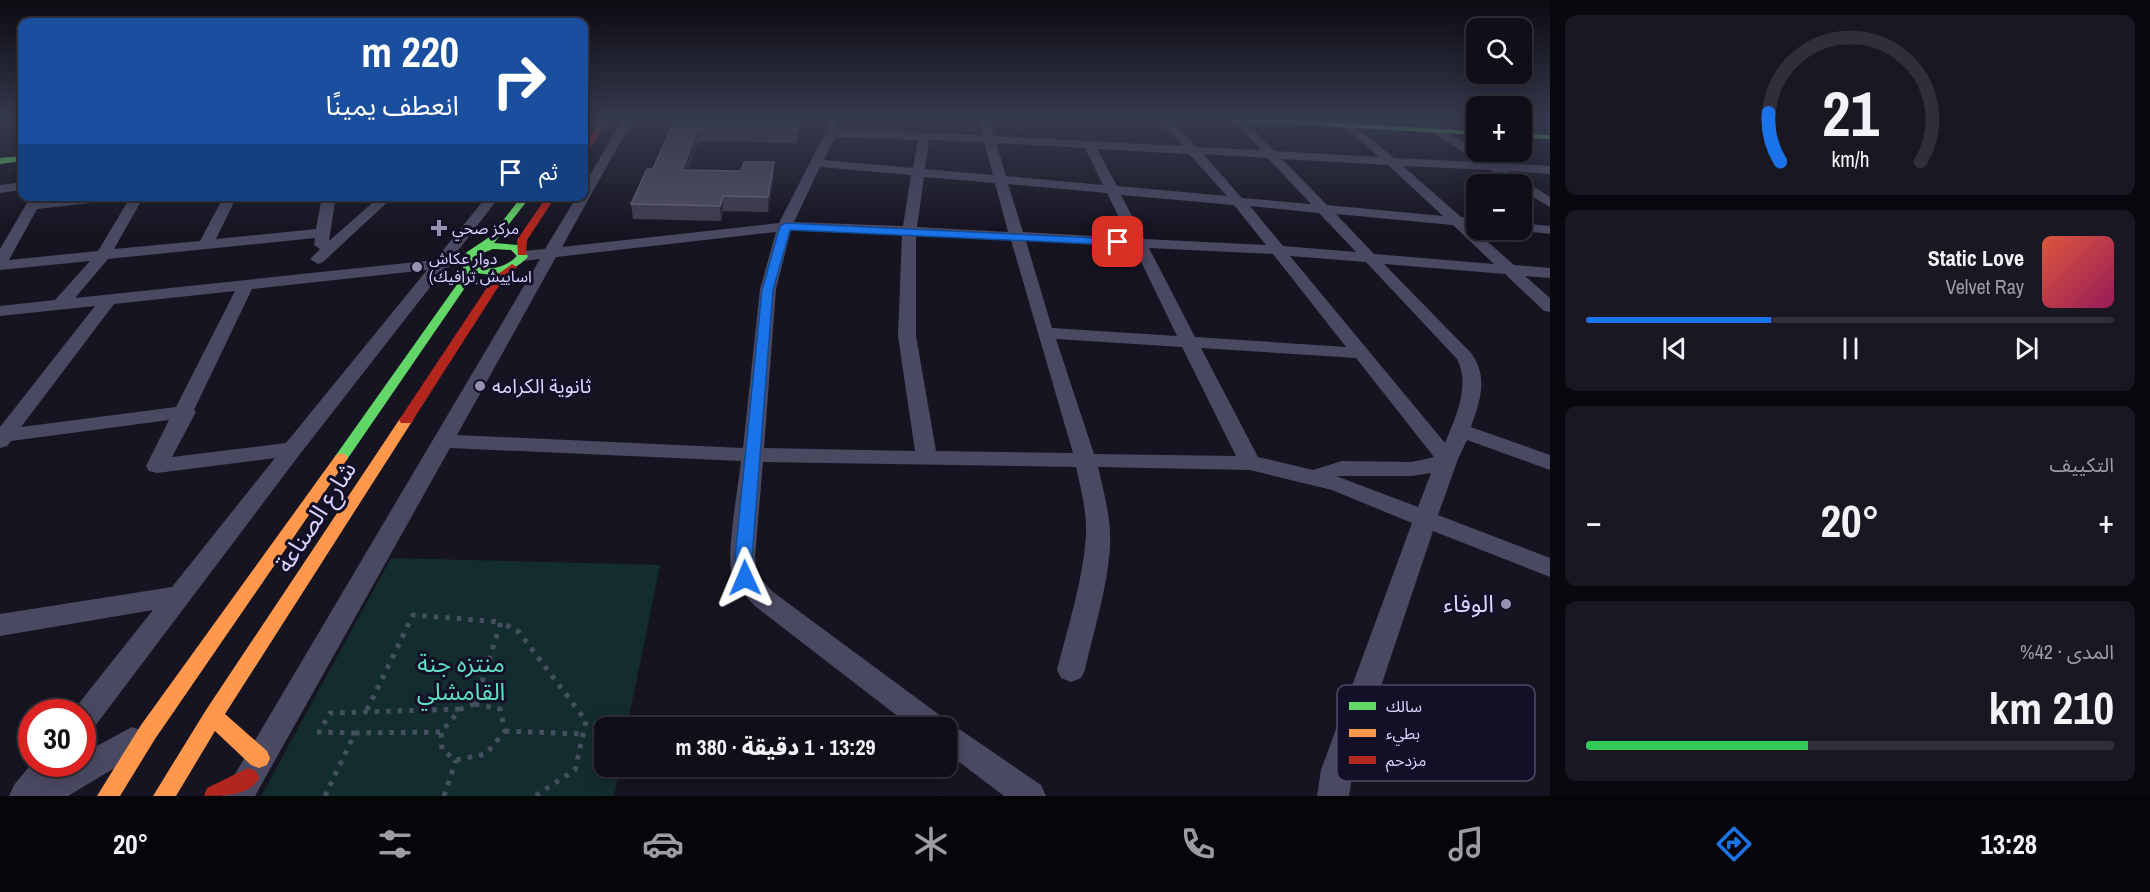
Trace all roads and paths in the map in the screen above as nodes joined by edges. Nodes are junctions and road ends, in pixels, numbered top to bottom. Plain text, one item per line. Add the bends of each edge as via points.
1 (607, 156) edge
2 (819, 156) edge
3 (920, 156) edge
4 (993, 156) edge
5 (1095, 156) edge
6 (1199, 156) edge
7 (1273, 156) edge
8 (1303, 156) edge
9 (1385, 156) edge
10 (1477, 156) edge
11 (18, 159) edge
12 (0, 161) edge
13 (1392, 162) junction
14 (816, 164) junction
15 (1494, 167) junction
16 (1550, 170) edge
17 (917, 172) junction
18 (1000, 179) junction
19 (18, 187) edge
20 (0, 189) edge
21 (588, 189) edge
22 (1112, 190) junction
23 (35, 201) edge
24 (135, 201) edge
25 (228, 201) edge
26 (328, 201) edge
27 (382, 201) edge
28 (490, 201) edge
29 (523, 201) edge
30 (549, 201) edge
31 (581, 201) edge
32 (1239, 202) junction
33 (1550, 203) edge
34 (1322, 208) junction
35 (1456, 221) junction
36 (1466, 222) edge
37 (785, 226) junction
38 (1532, 228) edge
39 (909, 230) junction
40 (1550, 230) edge
41 (323, 233) junction
42 (1018, 237) junction
43 (206, 244) junction
44 (1138, 244) junction
45 (1276, 250) junction
46 (551, 253) junction
47 (523, 254) junction
48 (103, 255) junction
49 (1370, 258) junction
50 (318, 259) junction
51 (470, 260) junction
52 (0, 264) edge
53 (438, 265) junction
54 (512, 267) junction
55 (1506, 268) junction
56 (1550, 273) edge
57 (315, 277) junction
58 (246, 284) junction
59 (109, 299) junction
60 (60, 305) junction
61 (1550, 307) edge
62 (0, 311) edge
63 (1045, 333) junction
64 (1189, 342) junction
65 (1363, 353) junction
66 (186, 412) junction
67 (1460, 430) junction
68 (1, 438) edge
69 (443, 441) junction
70 (293, 449) junction
71 (755, 455) junction
72 (926, 456) junction
73 (1085, 459) junction
74 (1447, 459) junction
75 (1250, 463) junction
76 (1550, 463) edge
77 (1316, 477) junction
78 (1425, 519) junction
79 (1550, 568) edge
80 (181, 595) junction
81 (501, 622) junction
82 (0, 625) edge
83 (1071, 670) dead end
84 (1366, 685) edge
85 (96, 704) edge
86 (475, 704) junction
87 (461, 709) junction
88 (367, 710) junction
89 (213, 716) junction
90 (922, 717) edge
91 (505, 731) junction
92 (148, 732) junction
93 (441, 732) junction
94 (355, 733) junction
95 (583, 734) junction
96 (957, 742) edge
97 (259, 758) junction
98 (456, 760) junction
99 (1337, 770) edge
100 (40, 777) edge
101 (243, 787) edge
102 (25, 796) edge
103 (39, 796) edge
104 (108, 796) edge
105 (164, 796) edge
106 (215, 796) edge
107 (325, 796) edge
108 (444, 796) edge
109 (535, 796) edge
110 (1030, 796) edge
111 (1333, 796) edge

1 - 21 street
2 - 14 street
3 - 17 street
4 - 18 street
5 - 22 street
6 - 32 street
7 - 34 street
8 - 13 street
9 - 13 street
10 - 15 street
11 - 12 street
13 - 15 street
13 - 35 street
14 - 17 street
14 - 37 street
15 - 16 street
15 - 33 street
17 - 18 street
17 - 39 street
18 - 22 street
18 - 42 street
19 - 20 street
22 - 32 street
22 - 44 street
23 - 52 street
24 - 48 street
25 - 43 street
26 - 41 street
27 - 50 street
28 - 53 street
29 - 51 street via 495,238
30 - 47 street via 522,240
31 - 46 street
32 - 34 street
32 - 45 street
34 - 35 street
34 - 49 street
35 - 36 street
35 - 55 street
37 - 39 street
37 - 46 street
37 - 71 street via 768,290
38 - 40 street
39 - 42 street
39 - 72 street via 907,336
41 - 43 street
41 - 50 street
42 - 44 street
42 - 63 street
43 - 48 street
44 - 45 street
44 - 64 street
45 - 49 street
45 - 65 street
46 - 47 street
46 - 69 street
47 - 51 street via 508,246
47 - 54 street, شارع الصناعة
48 - 52 street
48 - 60 street
49 - 55 street
49 - 67 street via 1470,365 1475,381
50 - 57 street
51 - 53 street
51 - 54 street via 487,272
51 - 92 street via 468,276
53 - 57 street
53 - 70 street
54 - 89 street, شارع الصناعة via 498,279
55 - 56 street
55 - 61 street
57 - 58 street
58 - 59 street
58 - 66 street
59 - 60 street
59 - 68 street
60 - 62 street
63 - 64 street
63 - 73 street
64 - 65 street
64 - 75 street
65 - 74 street
66 - 68 street
66 - 70 street via 157,466
67 - 74 street
67 - 76 street
69 - 71 street
69 - 97 street
70 - 80 street
71 - 72 street
71 - 90 street via 745,578 764,599
72 - 73 street
73 - 75 street
73 - 83 street via 1098,534 1090,591
74 - 77 street via 1415,468 1342,468
74 - 78 street
75 - 77 street
77 - 78 street
78 - 79 street
78 - 84 street
80 - 82 street
80 - 85 street
81 - 86 path
81 - 88 path via 413,615
81 - 95 path via 519,632 586,722
86 - 87 path
86 - 91 path via 500,709
87 - 88 path
87 - 93 path
88 - 94 path via 330,714 319,732
89 - 97 street
89 - 105 street, شارع الصناعة
91 - 95 path
91 - 98 path via 486,754
92 - 103 street
92 - 104 street
93 - 94 path
93 - 98 path via 442,750
94 - 107 path
95 - 109 path via 574,770
96 - 110 street
97 - 101 street
98 - 108 path
99 - 111 street
100 - 102 street
101 - 106 street

